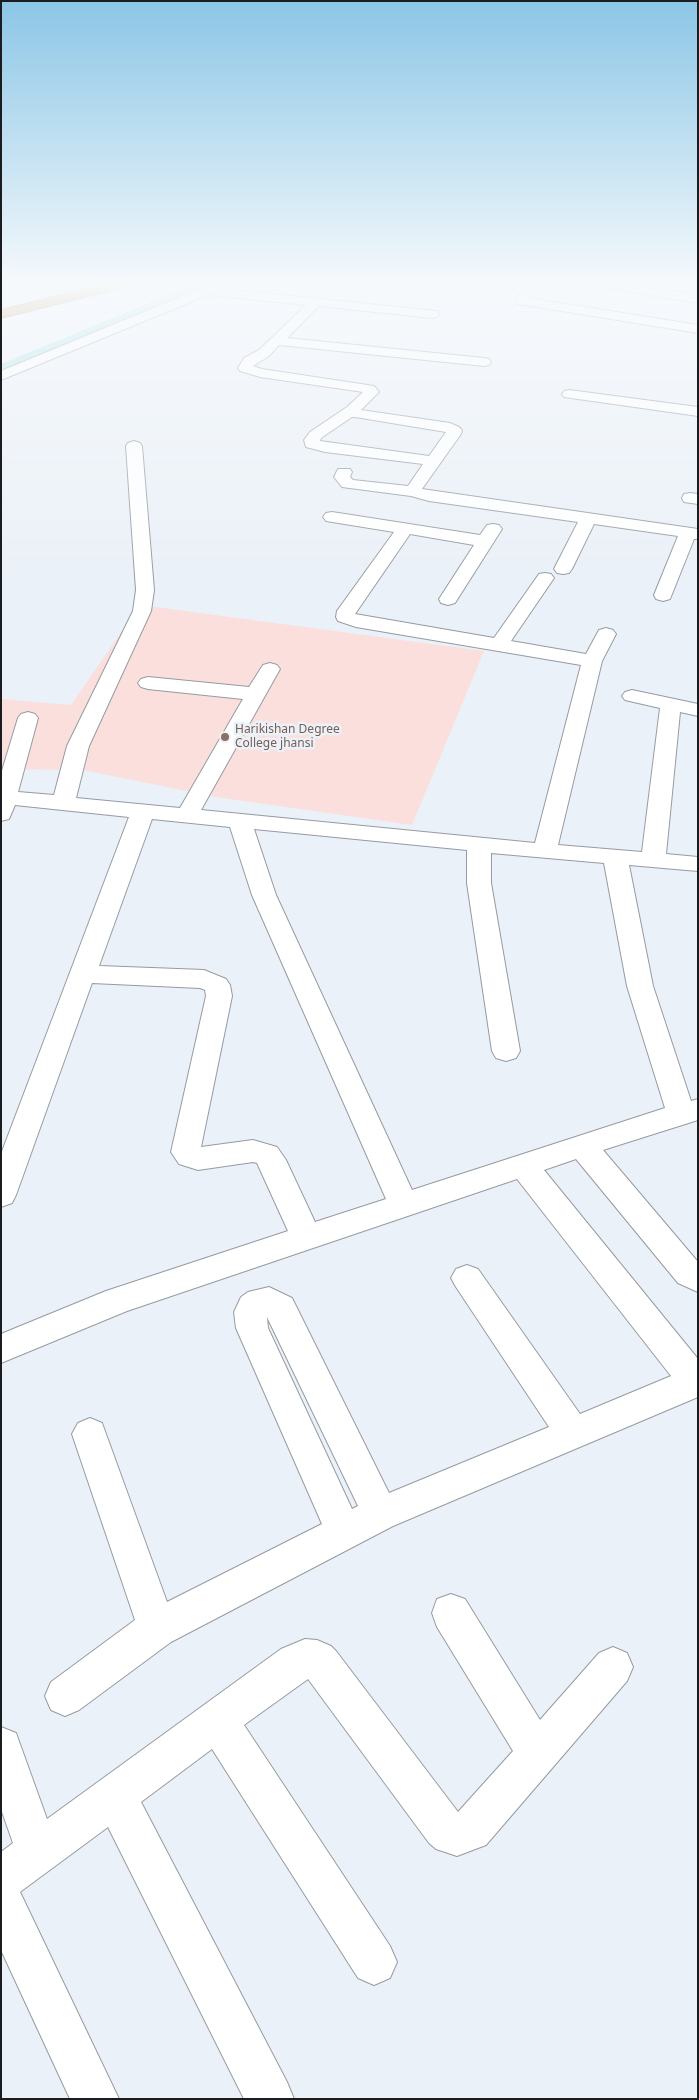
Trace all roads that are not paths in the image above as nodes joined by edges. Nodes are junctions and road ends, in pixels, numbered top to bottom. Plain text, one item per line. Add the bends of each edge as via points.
1 (321, 382) edge
2 (569, 394) dead end
3 (352, 410) junction
4 (698, 412) edge
5 (134, 446) dead end
6 (433, 461) junction
7 (344, 472) dead end
8 (412, 491) junction
9 (509, 507) junction
10 (332, 517) dead end
11 (589, 518) junction
12 (406, 528) junction
13 (693, 533) edge
14 (485, 541) junction
15 (563, 569) dead end
16 (545, 578) dead end
17 (663, 595) dead end
18 (448, 599) dead end
19 (606, 634) dead end
20 (500, 645) junction
21 (592, 661) junction
22 (270, 668) dead end
23 (148, 683) dead end
24 (256, 694) junction
25 (632, 696) dead end
26 (671, 704) junction
27 (698, 710) edge
28 (28, 718) dead end
29 (3, 803) edge
30 (64, 803) junction
31 (143, 811) junction
32 (187, 815) junction
33 (240, 820) junction
34 (479, 844) junction
35 (545, 851) junction
36 (615, 857) junction
37 (654, 860) junction
38 (698, 864) edge
39 (84, 974) junction
40 (506, 1051) dead end
41 (689, 1112) edge
42 (582, 1146) junction
43 (524, 1165) junction
44 (1, 1195) edge
45 (404, 1206) junction
46 (308, 1238) junction
47 (467, 1278) dead end
48 (698, 1279) edge
49 (1, 1349) edge
50 (697, 1381) edge
51 (573, 1433) junction
52 (90, 1434) dead end
53 (380, 1514) junction
54 (344, 1532) junction
55 (451, 1613) dead end
56 (157, 1628) junction
57 (613, 1668) dead end
58 (65, 1696) dead end
59 (217, 1721) junction
60 (1, 1748) edge
61 (538, 1754) junction
62 (115, 1796) junction
63 (38, 1853) junction
64 (1, 1880) edge
65 (1, 1900) edge
66 (374, 1962) dead end
67 (95, 2099) edge
68 (270, 2099) edge

1 - 3 street via 369,389 372,392
2 - 4 street
3 - 6 street via 367,416 454,430
3 - 6 street via 315,434 312,444
5 - 30 street via 145,590 142,611 78,746
6 - 8 street
7 - 8 street via 342,477 348,484
8 - 9 street
9 - 11 street
9 - 14 street
10 - 12 street
11 - 13 street
11 - 15 street
12 - 14 street
12 - 20 street via 346,611 345,617
13 - 17 street
14 - 18 street
16 - 20 street
19 - 21 street
20 - 21 street
21 - 35 street
22 - 24 street
23 - 24 street
24 - 32 street
25 - 26 street
26 - 27 street
26 - 37 street
28 - 29 street
29 - 30 street
30 - 31 street
31 - 32 street
31 - 39 street
32 - 33 street
33 - 34 street
33 - 45 street via 264,895
34 - 35 street
34 - 40 street via 479,884
35 - 36 street
36 - 37 street
36 - 41 street via 640,986
37 - 38 street
39 - 44 street
39 - 46 street via 204,979 217,985 219,996 186,1152 198,1159 253,1150 268,1155
41 - 42 street
42 - 43 street
42 - 48 street via 682,1266
43 - 45 street
43 - 50 street
45 - 46 street
46 - 49 street via 117,1300
47 - 51 street
50 - 51 street
51 - 53 street
52 - 56 street
53 - 54 street
53 - 54 street via 280,1308 269,1300 259,1302 250,1312 252,1328
54 - 56 street
55 - 61 street
56 - 58 street
57 - 61 street
59 - 61 street via 295,1663 305,1659 317,1660 444,1828 457,1835 471,1830
59 - 62 street
59 - 66 street
60 - 63 street
62 - 63 street
62 - 68 street
63 - 64 street
65 - 67 street

